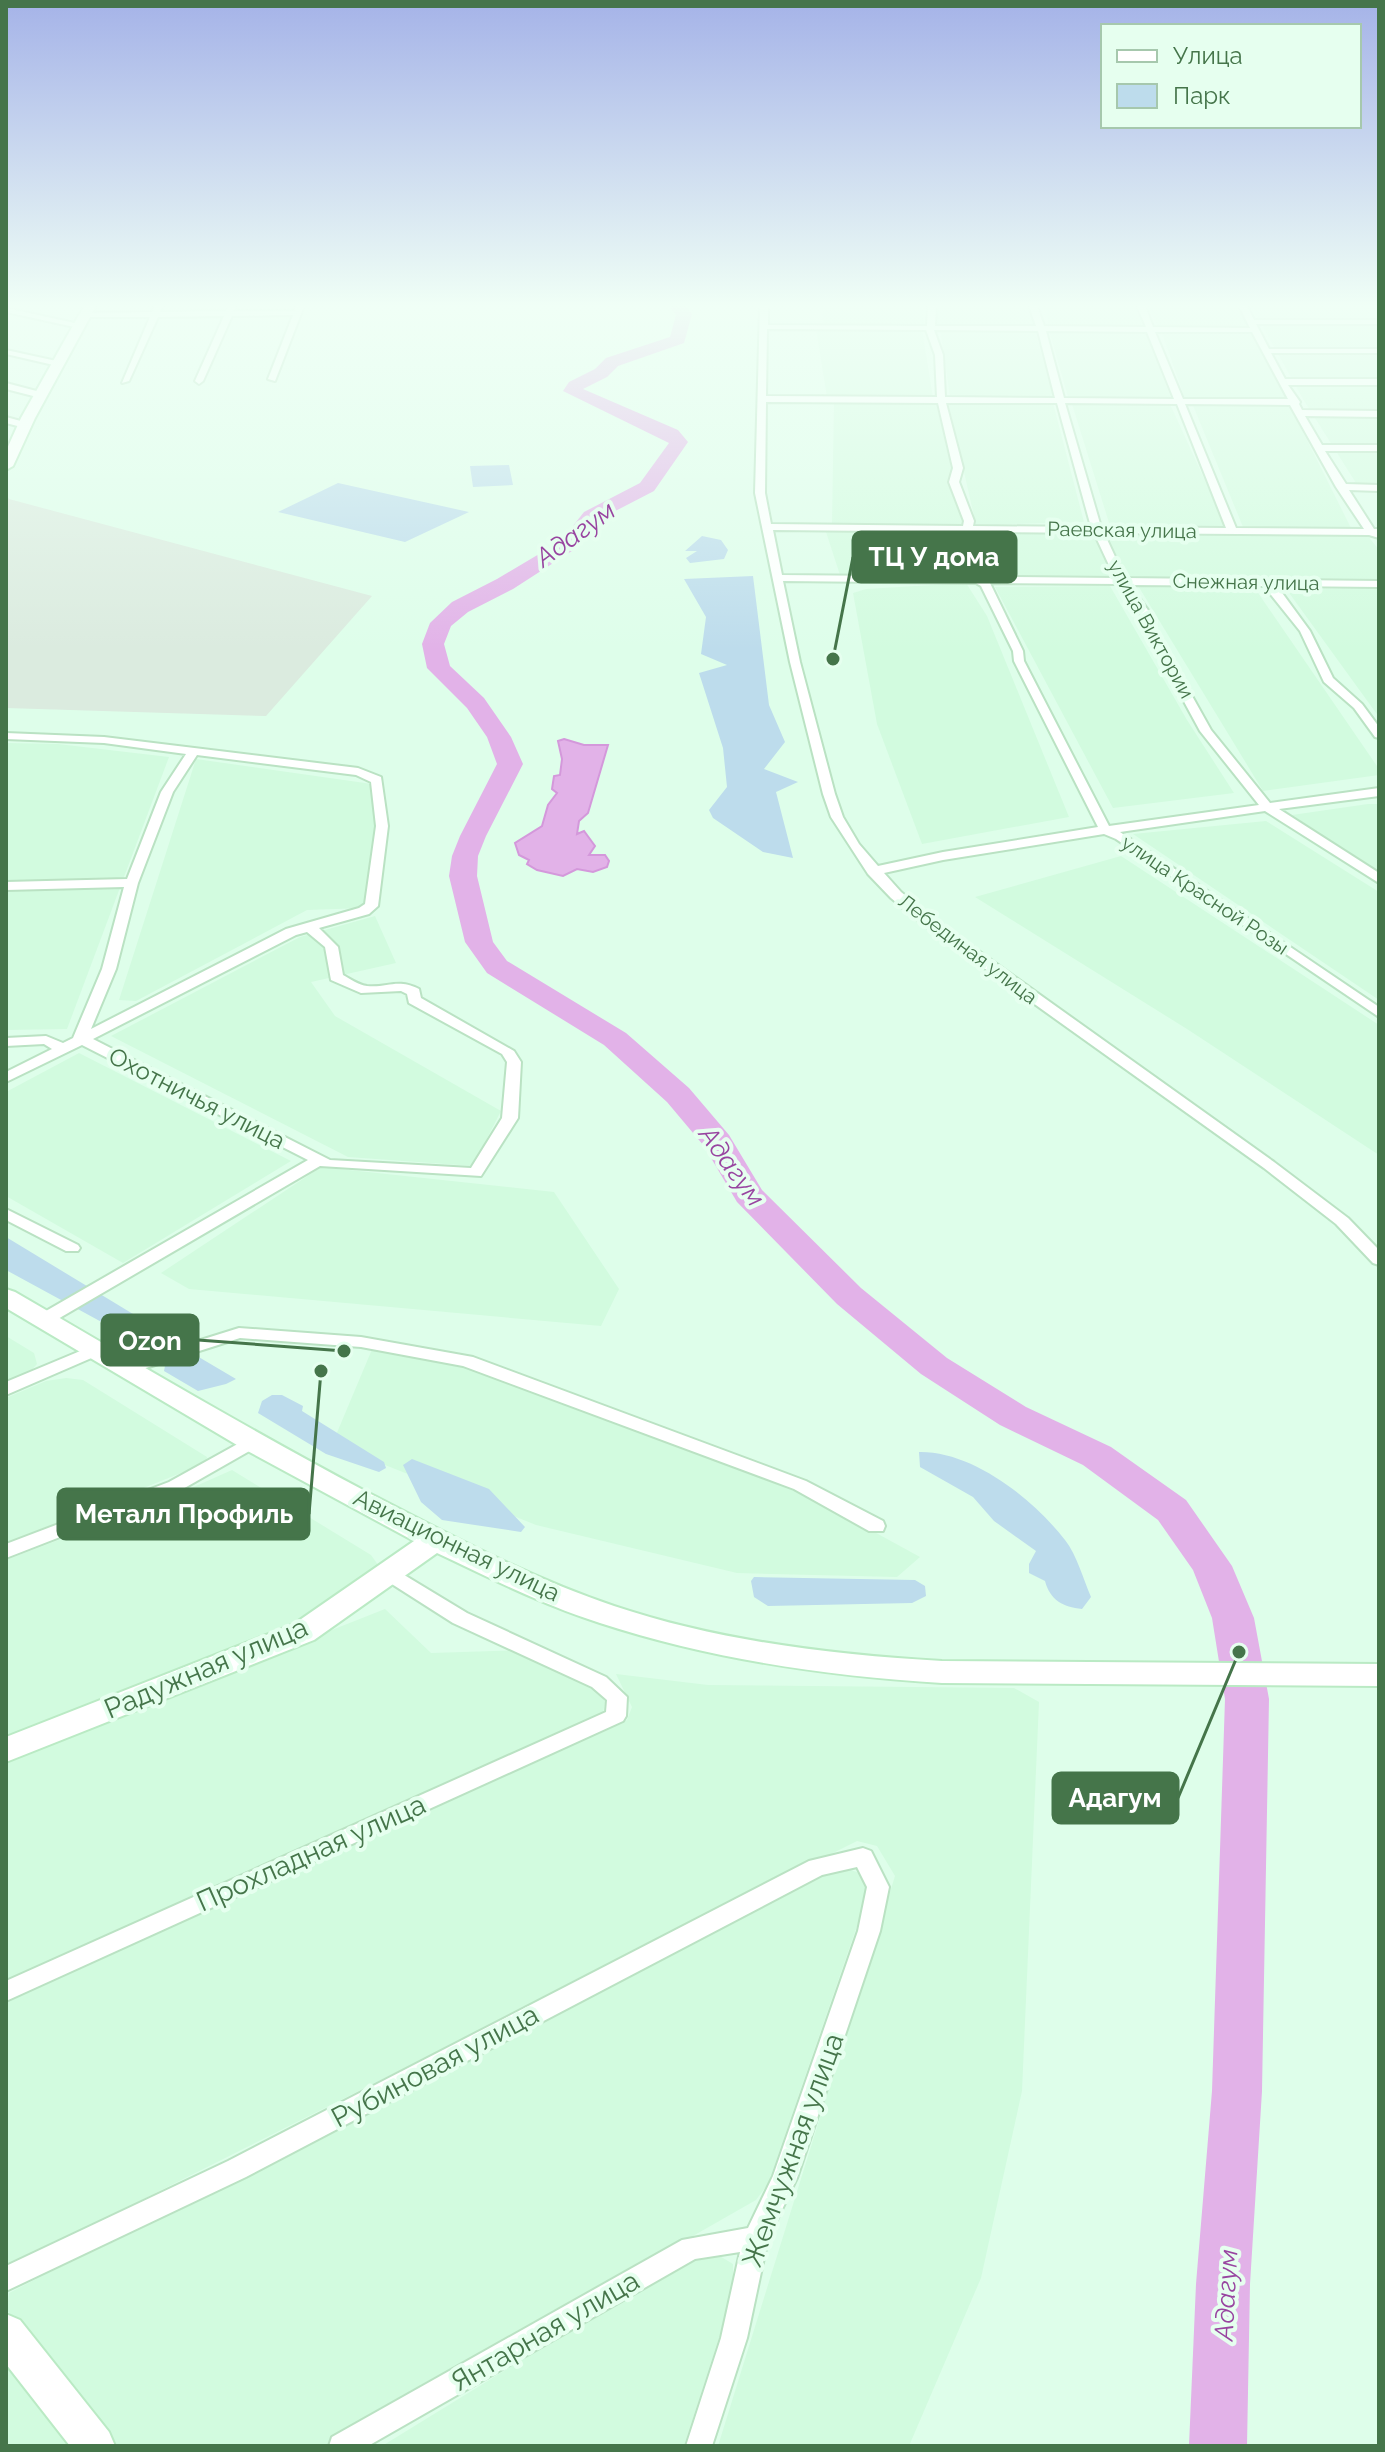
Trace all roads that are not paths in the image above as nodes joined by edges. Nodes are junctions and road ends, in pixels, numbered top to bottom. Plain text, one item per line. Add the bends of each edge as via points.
1 (8, 420) edge
2 (27, 420) edge
3 (762, 420) edge
4 (946, 420) edge
5 (1066, 420) edge
6 (1190, 420) edge
7 (1305, 420) edge
8 (25, 425) junction
9 (1318, 448) junction
10 (1379, 448) edge
11 (6, 466) edge
12 (1341, 487) junction
13 (1379, 488) edge
14 (768, 527) junction
15 (968, 527) junction
16 (1098, 529) junction
17 (1233, 532) junction
18 (1376, 534) edge
19 (778, 578) junction
20 (978, 580) junction
21 (1265, 582) junction
22 (1123, 583) junction
23 (1379, 584) edge
24 (1379, 735) edge
25 (6, 736) edge
26 (193, 752) junction
27 (1379, 792) edge
28 (1267, 807) junction
29 (1105, 830) junction
30 (873, 871) junction
31 (1379, 879) edge
32 (132, 883) junction
33 (6, 886) edge
34 (308, 927) junction
35 (1379, 1013) edge
36 (80, 1038) junction
37 (6, 1042) edge
38 (62, 1048) junction
39 (6, 1078) edge
40 (320, 1160) junction
41 (6, 1214) edge
42 (72, 1248) dead end
43 (1379, 1260) edge
44 (6, 1297) edge
45 (45, 1319) junction
46 (97, 1349) junction
47 (130, 1368) junction
48 (6, 1389) edge
49 (252, 1442) junction
50 (876, 1526) dead end
51 (435, 1540) junction
52 (6, 1551) edge
53 (391, 1574) junction
54 (1379, 1675) edge
55 (6, 1750) edge
56 (863, 1857) joint
57 (6, 1991) edge
58 (756, 2238) junction
59 (6, 2279) edge
60 (6, 2333) edge
61 (95, 2446) edge
62 (342, 2446) edge
63 (699, 2446) edge

1 - 8 street
2 - 8 main road
3 - 14 street, Лебединая улица via 760,493
4 - 15 street via 958,468 954,482
5 - 16 street, улица Виктории
6 - 17 street
7 - 9 street
8 - 11 main road
9 - 10 street
9 - 12 street
12 - 13 street
12 - 18 street
14 - 15 street, Раевская улица
14 - 19 street, Лебединая улица
15 - 16 street, Раевская улица
16 - 17 street, Раевская улица
16 - 22 street, улица Виктории
17 - 18 street, Раевская улица
19 - 20 street, Снежная улица
19 - 30 street, Лебединая улица via 829,794 837,817
20 - 22 street, Снежная улица
20 - 29 street, улица Красной Розы via 985,584
21 - 22 street, Снежная улица
21 - 23 street, Снежная улица
21 - 24 street via 1305,631 1328,680 1358,706
22 - 28 street, улица Виктории via 1145,613 1206,731
25 - 26 street via 104,740
26 - 32 street, Охотничья улица via 167,792
26 - 34 street via 358,772 377,780 382,826 371,906
27 - 28 street
28 - 29 street
28 - 31 street, улица Виктории
29 - 30 street
29 - 35 street, улица Красной Розы
30 - 43 street, Лебединая улица via 926,920 1330,1211
32 - 33 street
32 - 36 street, Охотничья улица via 109,969
34 - 36 street
34 - 40 street, Охотничья улица via 324,935 335,950 336,977 364,990 404,986 414,992 414,1000 507,1051 514,1062 510,1118 476,1173
36 - 38 street
36 - 40 street, Охотничья улица
37 - 38 street via 46,1040
38 - 39 street
40 - 45 street
41 - 42 street
44 - 45 main road, Авиационная улица
45 - 46 main road, Авиационная улица
46 - 47 main road, Авиационная улица
46 - 48 street
47 - 49 main road, Авиационная улица
47 - 50 street via 239,1333 361,1342 467,1361 800,1485
49 - 51 main road, Авиационная улица
49 - 52 street via 175,1486
51 - 53 main road, Радужная улица
51 - 54 main road, Авиационная улица via 608,1615 702,1641 871,1668 1048,1675
53 - 55 main road, Радужная улица via 304,1632
53 - 57 street, Прохладная улица via 460,1618 599,1682 617,1697 616,1716
56 - 58 street, Жемчужная улица via 878,1887 869,1931 785,2178
56 - 59 street, Рубиновая улица via 817,1867 237,2169
58 - 62 street, Янтарная улица via 691,2248
58 - 63 street, Жемчужная улица via 734,2338
60 - 61 main road

